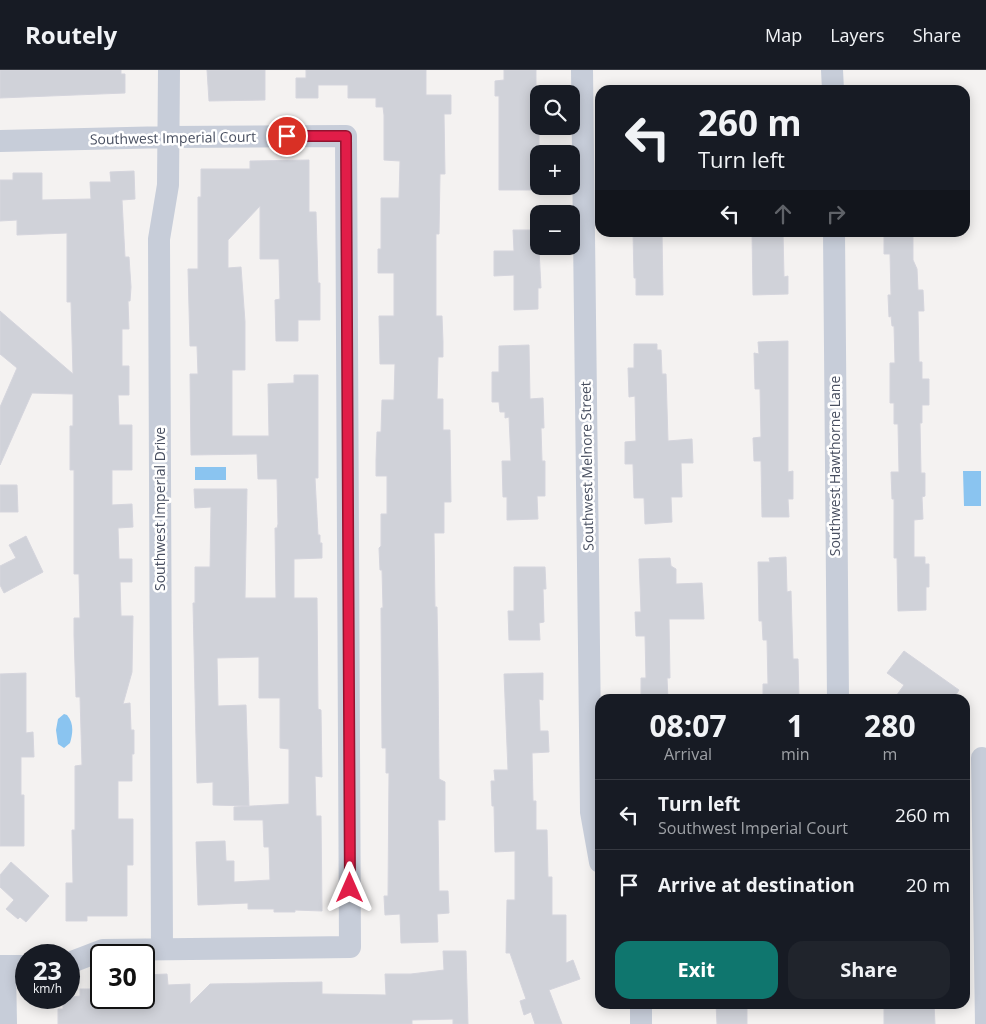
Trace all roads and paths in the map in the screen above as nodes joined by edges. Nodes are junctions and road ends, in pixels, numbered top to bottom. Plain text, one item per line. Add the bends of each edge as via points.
1 (169, 70) edge
2 (582, 70) edge
3 (832, 70) edge
4 (833, 85) edge
5 (169, 137) junction
6 (0, 141) edge
7 (834, 237) edge
8 (838, 694) edge
9 (978, 758) edge
10 (595, 834) edge
11 (162, 949) junction
12 (80, 959) edge
13 (10, 966) edge
14 (640, 1009) edge
15 (6, 1024) edge
16 (641, 1024) edge
17 (986, 1024) edge

1 - 5 street, Southwest Imperial Drive
2 - 10 street, Southwest Melnore Street via 591,812
3 - 4 street
5 - 6 street, Southwest Imperial Court
5 - 11 street, Southwest Imperial Drive via 168,185 159,239
5 - 11 street, Southwest Imperial Court via 346,136 350,948
7 - 8 street, Southwest Hawthorne Lane
9 - 17 street
11 - 12 street via 103,950
13 - 15 street
14 - 16 street

